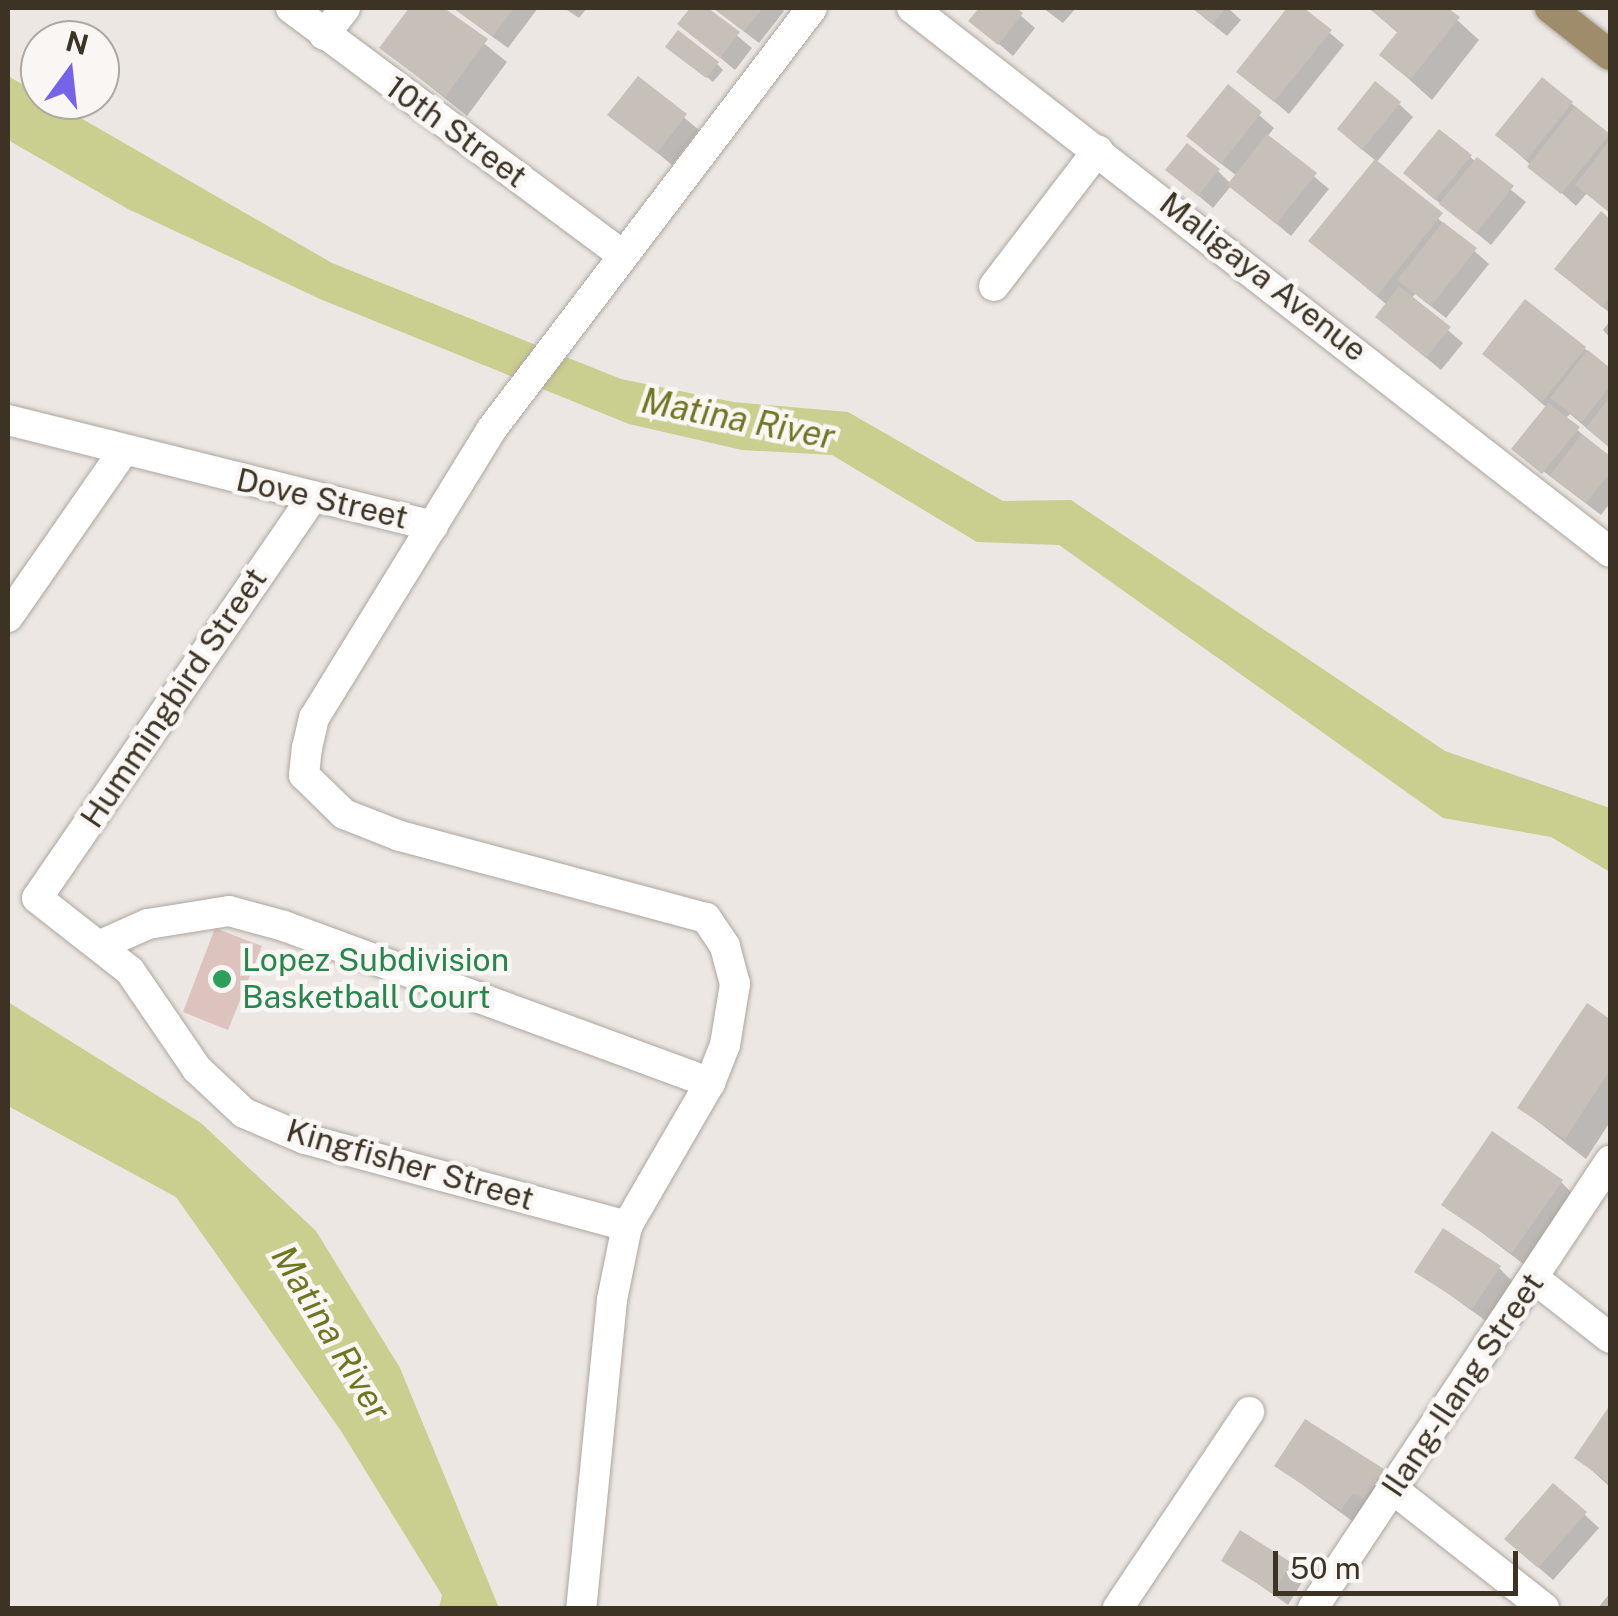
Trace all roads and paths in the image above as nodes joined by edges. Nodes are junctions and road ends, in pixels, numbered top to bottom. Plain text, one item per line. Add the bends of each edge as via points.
1 (291, 8) edge
2 (346, 8) edge
3 (812, 8) edge
4 (912, 8) edge
5 (1550, 8) edge
6 (324, 35) junction
7 (1610, 55) edge
8 (1098, 150) junction
9 (622, 255) junction
10 (994, 286) dead end
11 (8, 420) edge
12 (124, 450) junction
13 (312, 498) junction
14 (432, 526) junction
15 (1610, 552) edge
16 (8, 616) edge
17 (37, 898) joint
18 (103, 944) junction
19 (710, 1084) junction
20 (1610, 1161) edge
21 (626, 1232) junction
22 (1535, 1279) junction
23 (1610, 1338) edge
24 (1249, 1412) dead end
25 (1394, 1490) junction
26 (586, 1563) junction
27 (581, 1608) edge
28 (593, 1608) edge
29 (1118, 1608) edge
30 (1314, 1608) edge
31 (1544, 1608) edge

1 - 6 street, 10th Street
2 - 6 street
3 - 9 street, Dove Street
4 - 8 street, Maligaya Avenue
5 - 7 main road
6 - 9 street, 10th Street
8 - 10 street
8 - 15 street, Maligaya Avenue
9 - 14 street, Dove Street via 507,406
11 - 12 street, Dove Street
12 - 13 street, Dove Street
12 - 16 street
13 - 14 street, Dove Street
13 - 17 street, Hummingbird Street
14 - 19 street via 314,718 304,774 344,814 400,836 706,918 725,946 735,984
17 - 18 street, Kingfisher Street
18 - 19 street via 148,924 229,911
18 - 21 street, Kingfisher Street via 130,971 214,1090 244,1114 305,1140
19 - 21 street
20 - 22 street, Ilang-Ilang Street
21 - 26 street
22 - 23 street
22 - 25 street, Ilang-Ilang Street
24 - 29 street
25 - 30 street, Ilang-Ilang Street
25 - 31 street
26 - 27 street
26 - 28 street

